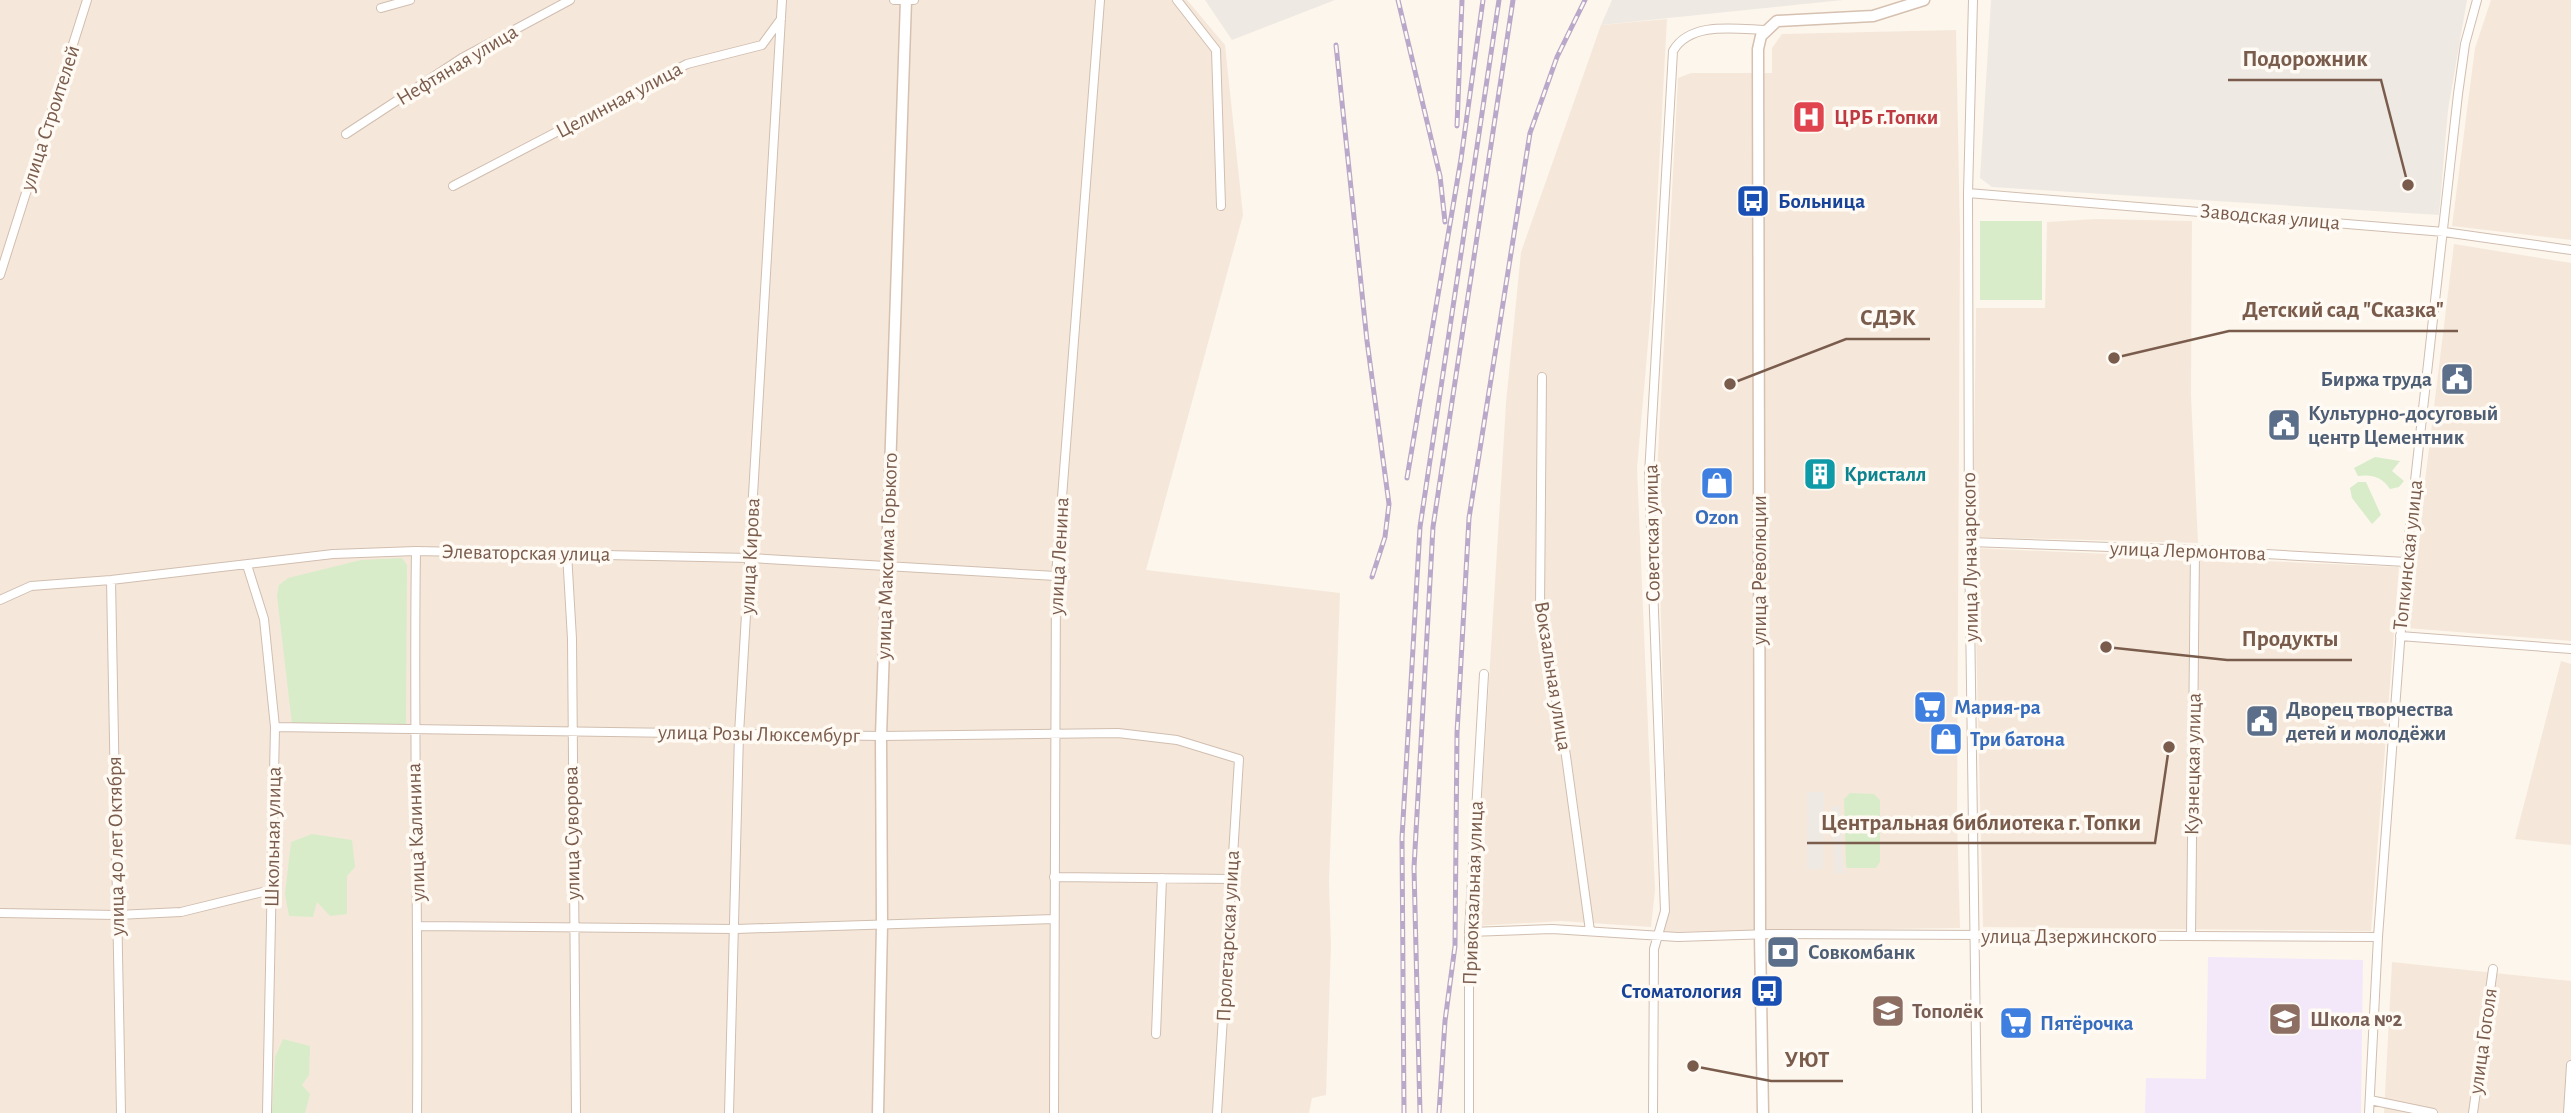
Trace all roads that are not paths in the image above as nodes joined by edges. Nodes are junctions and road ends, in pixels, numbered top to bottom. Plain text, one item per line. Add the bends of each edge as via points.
1 (87, 0) edge
2 (410, 0) edge
3 (570, 0) edge
4 (782, 0) edge
5 (894, 0) edge
6 (909, 0) edge
7 (1100, 0) edge
8 (1177, 0) edge
9 (1924, 0) edge
10 (1973, 0) edge
11 (2477, 0) edge
12 (381, 8) dead end
13 (781, 19) junction
14 (1765, 30) junction
15 (346, 134) dead end
16 (453, 186) dead end
17 (1968, 193) junction
18 (1221, 206) dead end
19 (2444, 232) junction
20 (2571, 250) edge
21 (0, 275) edge
22 (1542, 376) dead end
23 (1969, 542) junction
24 (2195, 550) junction
25 (416, 551) junction
26 (567, 553) junction
27 (750, 558) junction
28 (2406, 562) junction
29 (247, 565) junction
30 (886, 568) junction
31 (1056, 576) junction
32 (111, 580) junction
33 (0, 600) edge
34 (2400, 636) junction
35 (2571, 649) edge
36 (1484, 674) dead end
37 (275, 727) junction
38 (413, 729) junction
39 (571, 732) junction
40 (739, 734) junction
41 (1054, 734) junction
42 (881, 736) junction
43 (1239, 758) joint
44 (1054, 877) junction
45 (1162, 878) junction
46 (1232, 879) junction
47 (271, 890) junction
48 (0, 913) edge
49 (117, 915) junction
50 (1054, 919) junction
51 (573, 925) junction
52 (882, 925) junction
53 (419, 926) junction
54 (736, 929) junction
55 (1590, 931) junction
56 (1469, 932) junction
57 (1759, 934) junction
58 (1658, 936) junction
59 (1973, 936) junction
60 (2191, 936) junction
61 (2378, 937) junction
62 (2493, 969) dead end
63 (1156, 1034) dead end
64 (2571, 1065) edge
65 (2370, 1100) junction
66 (121, 1113) edge
67 (267, 1113) edge
68 (417, 1113) edge
69 (576, 1113) edge
70 (729, 1113) edge
71 (878, 1113) edge
72 (1054, 1113) edge
73 (1217, 1113) edge
74 (1469, 1113) edge
75 (1653, 1113) edge
76 (1763, 1113) edge
77 (1977, 1113) edge
78 (2369, 1113) edge
79 (2433, 1113) edge
80 (2473, 1113) edge
81 (2568, 1113) edge

1 - 21 street, улица Строителей
2 - 12 street
3 - 15 street, Нефтяная улица via 462,58
4 - 13 street, улица Кирова
5 - 6 street
6 - 30 street, улица Максима Горького
7 - 31 street, улица Ленина
8 - 18 street via 1216,50
9 - 14 street via 1873,16 1783,19
10 - 17 street, улица Луначарского
11 - 19 street, Топкинская улица via 2459,82
13 - 16 street, Целинная улица via 762,45 687,64
13 - 27 street, улица Кирова
14 - 57 street, улица Революции via 1758,49
14 - 58 street, Советская улица via 1693,33 1673,51 1649,475 1665,911
17 - 19 street, Заводская улица
17 - 23 street, улица Луначарского
19 - 20 street, Заводская улица
19 - 28 street, Топкинская улица
22 - 55 street, Вокзальная улица via 1540,608
23 - 24 street, улица Лермонтова
23 - 59 street, улица Луначарского
24 - 28 street, улица Лермонтова
24 - 60 street, Кузнецкая улица
25 - 26 street, Элеваторская улица
25 - 29 street, Элеваторская улица via 333,554
25 - 38 street, улица Калинина
26 - 27 street, Элеваторская улица
26 - 39 street, улица Суворова
27 - 30 street, Элеваторская улица
27 - 40 street, улица Кирова
28 - 34 street, Топкинская улица
29 - 32 street, Элеваторская улица
29 - 37 street, Школьная улица via 264,619
30 - 31 street, Элеваторская улица
30 - 42 street, улица Максима Горького
31 - 41 street, улица Ленина
32 - 33 street, Элеваторская улица via 31,586
32 - 49 street, улица 40 лет Октября
34 - 35 street
34 - 61 street, Топкинская улица
36 - 56 street, Привокзальная улица
37 - 38 street, улица Розы Люксембург
37 - 47 street, Школьная улица
38 - 39 street, улица Розы Люксембург
38 - 53 street, улица Калинина
39 - 40 street, улица Розы Люксембург
39 - 51 street, улица Суворова
40 - 42 street, улица Розы Люксембург
40 - 54 street, улица Кирова
41 - 42 street, улица Розы Люксембург
41 - 43 street, улица Розы Люксембург via 1118,733 1177,740
41 - 44 street, улица Ленина
42 - 52 street, улица Максима Горького
43 - 46 street, Пролетарская улица
44 - 45 street
44 - 50 street, улица Ленина
45 - 46 street
45 - 63 street
46 - 73 street, Пролетарская улица
47 - 49 street via 181,912
47 - 67 street, Школьная улица
48 - 49 street
49 - 66 street, улица 40 лет Октября
50 - 52 street
50 - 72 street, улица Ленина
51 - 53 street
51 - 54 street
51 - 69 street, улица Суворова
52 - 54 street
52 - 71 street, улица Максима Горького
53 - 68 street, улица Калинина
54 - 70 street, улица Кирова
55 - 56 street, улица Дзержинского
55 - 58 street, улица Дзержинского
56 - 74 street, Привокзальная улица
57 - 58 street, улица Дзержинского
57 - 59 street, улица Дзержинского
57 - 76 street, улица Революции
58 - 75 street, Советская улица via 1654,949
59 - 60 street, улица Дзержинского
59 - 77 street, улица Луначарского
60 - 61 street, улица Дзержинского
61 - 65 street, Топкинская улица
62 - 80 street, улица Гоголя
64 - 81 street
65 - 78 street, Топкинская улица
65 - 79 street

